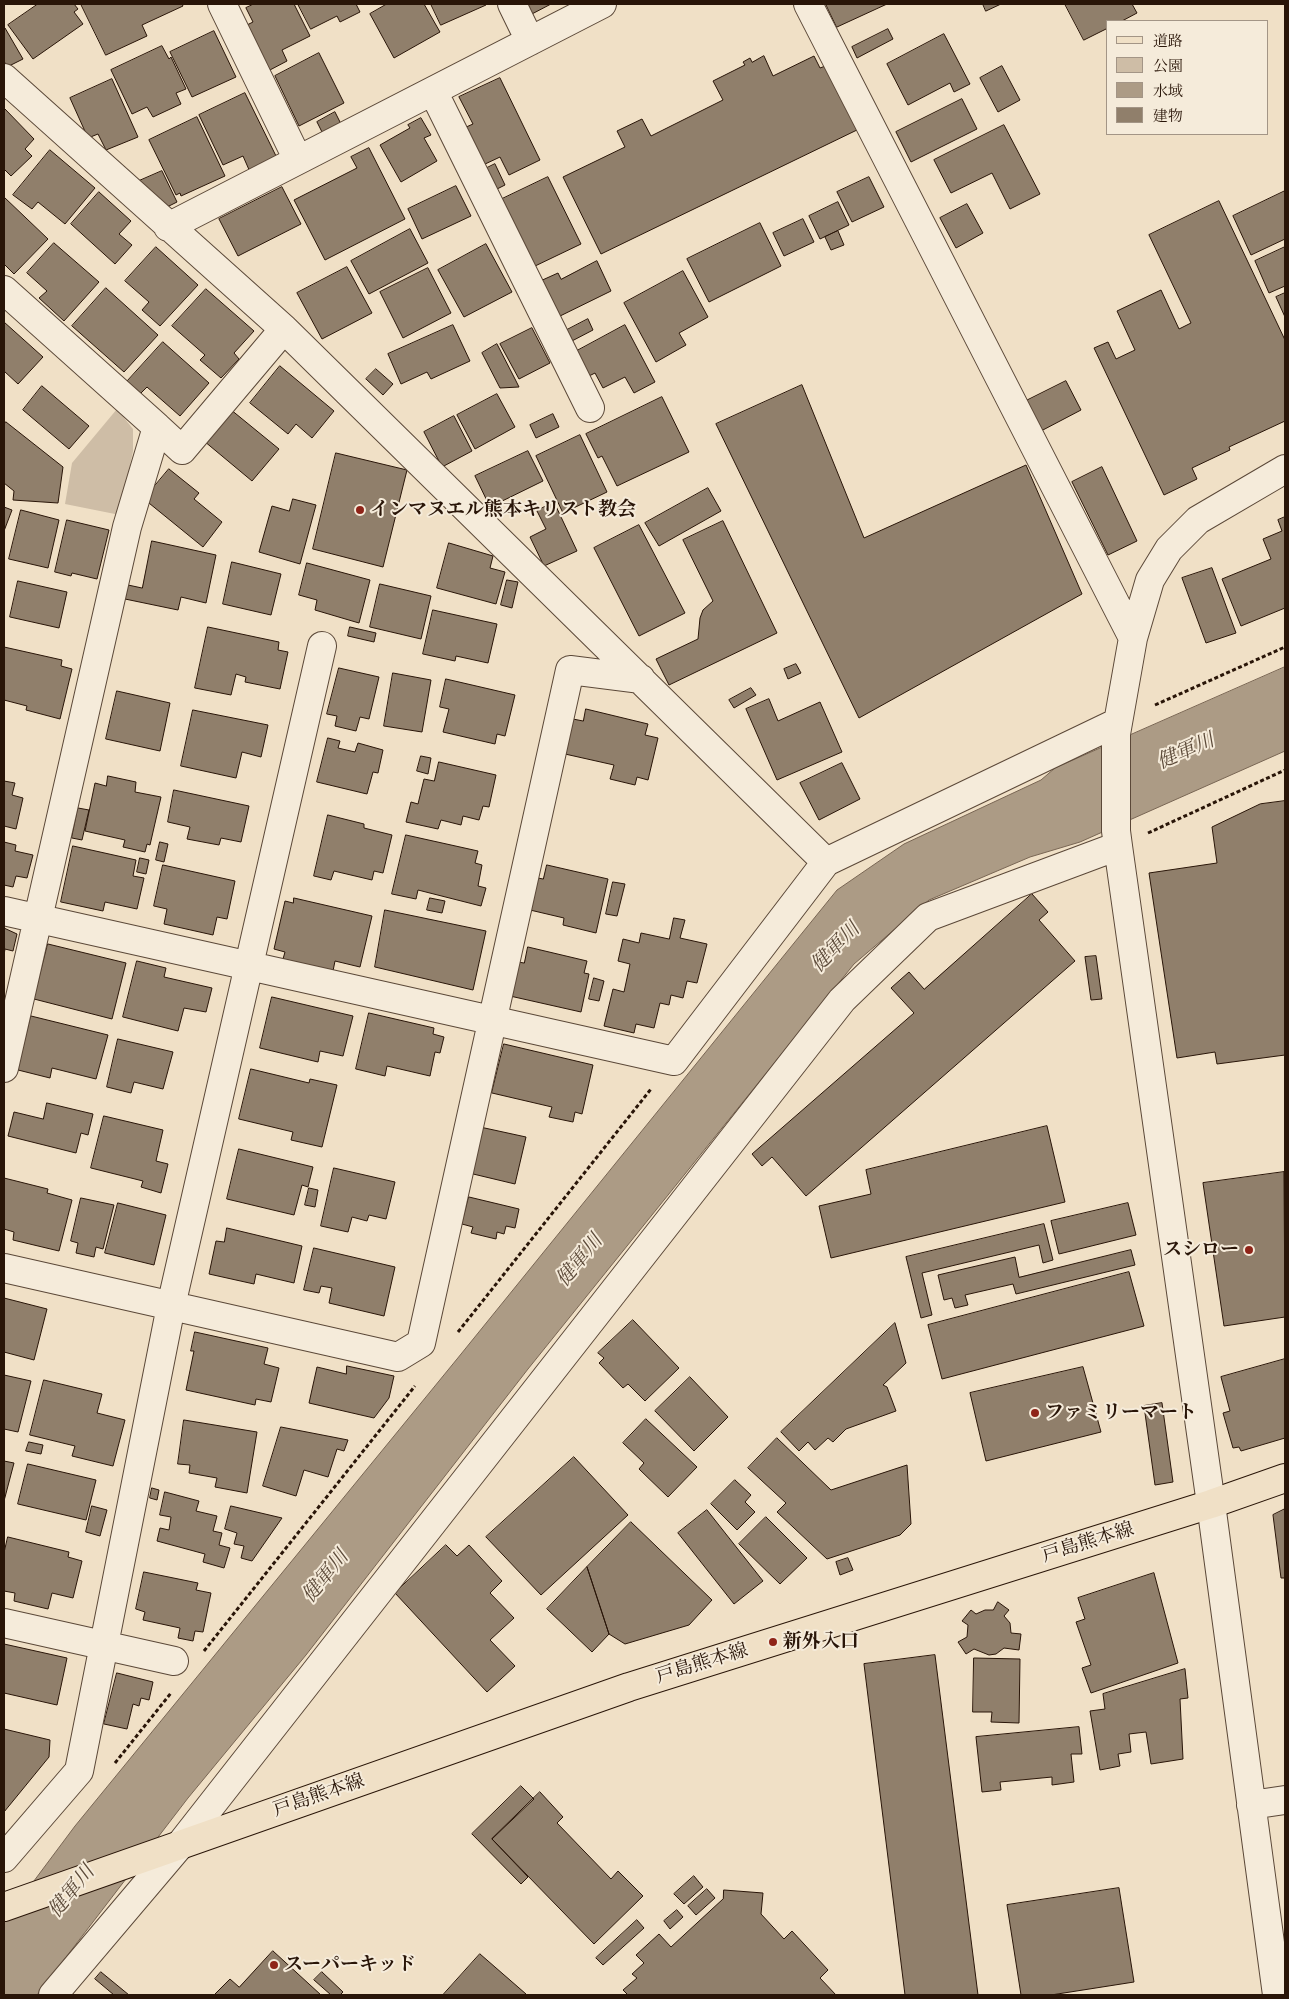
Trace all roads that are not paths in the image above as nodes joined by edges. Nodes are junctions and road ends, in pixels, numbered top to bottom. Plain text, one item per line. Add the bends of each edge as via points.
1 (222, 4) edge
2 (512, 4) edge
3 (602, 4) edge
4 (808, 4) edge
5 (530, 40) junction
6 (4, 78) edge
7 (432, 91) junction
8 (298, 160) junction
9 (168, 227) junction
10 (4, 290) edge
11 (284, 329) junction
12 (590, 408) dead end
13 (157, 427) junction
14 (1285, 469) edge
15 (1133, 638) junction
16 (322, 646) dead end
17 (641, 680) junction
18 (1117, 728) junction
19 (1117, 839) junction
20 (826, 862) junction
21 (4, 911) edge
22 (38, 919) junction
23 (248, 966) junction
24 (491, 1020) junction
25 (4, 1068) edge
26 (4, 1268) edge
27 (171, 1306) junction
28 (1285, 1478) edge
29 (1211, 1504) junction
30 (4, 1623) edge
31 (103, 1645) junction
32 (174, 1661) dead end
33 (1285, 1800) edge
34 (1251, 1805) junction
35 (180, 1845) junction
36 (4, 1858) edge
37 (4, 1908) edge
38 (53, 1995) edge
39 (1277, 1995) edge

1 - 8 street
2 - 5 street
3 - 5 street
4 - 15 street
5 - 7 street
6 - 9 street
7 - 8 street
7 - 12 street
8 - 9 street
9 - 11 street
10 - 13 street
11 - 13 street via 182,450
11 - 17 street
13 - 22 street via 127,527
14 - 15 street via 1198,520 1169,549 1150,580
15 - 18 street
16 - 23 street
17 - 20 street
17 - 24 street via 570,670
18 - 19 street
18 - 20 street
19 - 29 street
19 - 35 street via 928,917 842,1000
20 - 24 street via 674,1061
21 - 22 street
22 - 23 street
22 - 25 street
23 - 24 street
23 - 27 street
24 - 27 street via 422,1343 398,1357
26 - 27 street
27 - 31 street
28 - 29 main road, 戸島熊本線
29 - 34 street
29 - 35 main road, 戸島熊本線 via 629,1687
30 - 31 street
31 - 32 street
31 - 36 street via 79,1771
33 - 34 street
34 - 39 street
35 - 37 main road, 戸島熊本線
35 - 38 street

